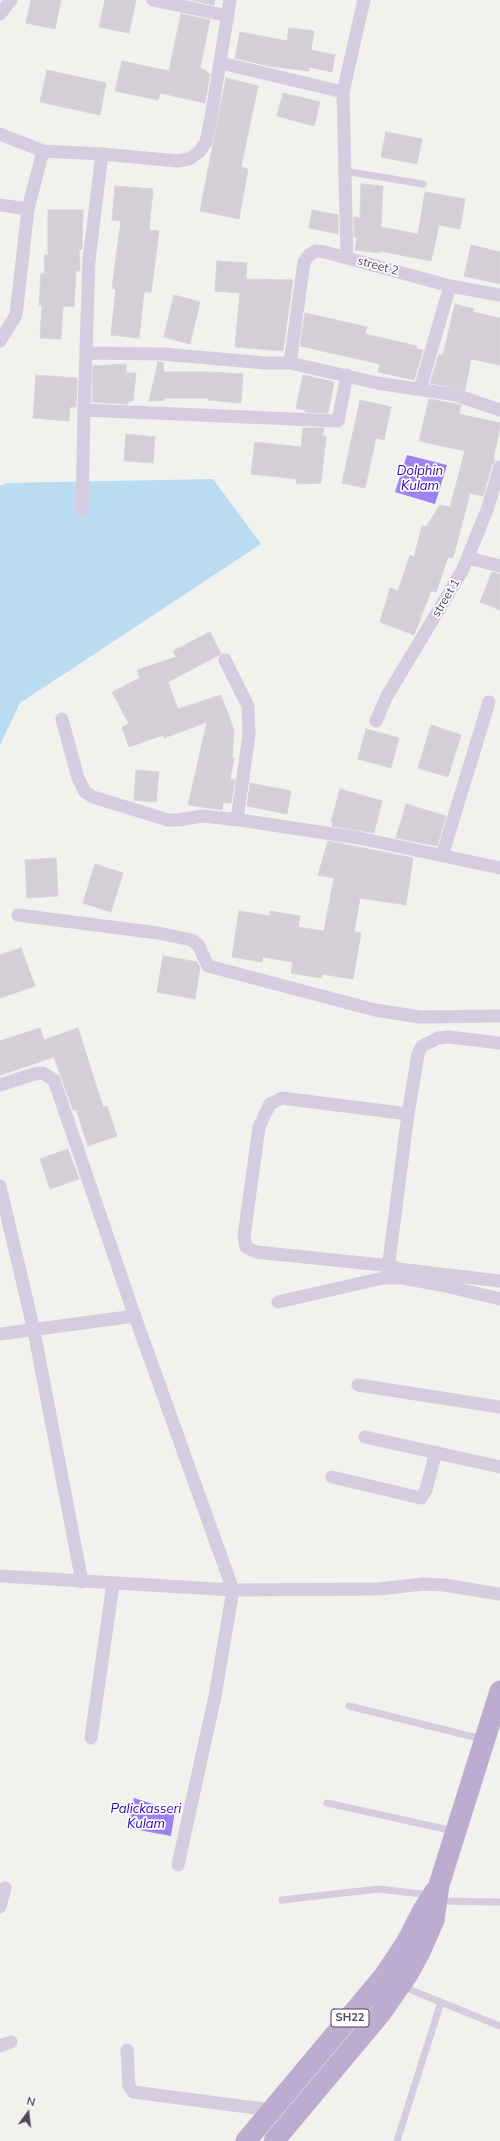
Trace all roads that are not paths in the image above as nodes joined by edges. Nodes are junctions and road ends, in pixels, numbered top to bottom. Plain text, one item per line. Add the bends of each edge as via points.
1 (11, 0) edge
2 (230, 0) edge
3 (364, 0) edge
4 (160, 1) edge
5 (0, 14) edge
6 (228, 16) junction
7 (220, 63) junction
8 (343, 92) junction
9 (0, 134) edge
10 (43, 152) junction
11 (102, 154) junction
12 (344, 171) junction
13 (423, 184) dead end
14 (0, 205) edge
15 (28, 208) junction
16 (347, 258) junction
17 (450, 286) junction
18 (500, 295) edge
19 (0, 341) edge
20 (86, 353) junction
21 (290, 363) junction
22 (347, 375) junction
23 (420, 389) junction
24 (84, 410) junction
25 (500, 410) edge
26 (500, 467) edge
27 (82, 510) dead end
28 (468, 558) junction
29 (500, 566) edge
30 (225, 660) dead end
31 (489, 702) dead end
32 (62, 719) dead end
33 (376, 722) dead end
34 (237, 819) junction
35 (442, 856) junction
36 (500, 868) edge
37 (18, 915) dead end
38 (500, 1016) edge
39 (500, 1043) edge
40 (0, 1085) edge
41 (408, 1114) junction
42 (0, 1186) edge
43 (392, 1266) junction
44 (500, 1282) edge
45 (500, 1299) edge
46 (278, 1302) dead end
47 (135, 1316) junction
48 (34, 1331) junction
49 (0, 1334) edge
50 (358, 1385) dead end
51 (500, 1407) edge
52 (364, 1436) dead end
53 (436, 1452) junction
54 (500, 1467) edge
55 (332, 1477) dead end
56 (0, 1576) edge
57 (82, 1582) junction
58 (113, 1584) junction
59 (233, 1590) junction
60 (500, 1594) edge
61 (500, 1691) edge
62 (349, 1706) dead end
63 (91, 1738) dead end
64 (486, 1740) junction
65 (327, 1803) dead end
66 (456, 1831) junction
67 (178, 1865) dead end
68 (5, 1888) dead end
69 (436, 1894) junction
70 (282, 1900) dead end
71 (500, 1902) edge
72 (0, 1907) edge
73 (392, 1981) junction
74 (441, 2002) junction
75 (500, 2026) edge
76 (127, 2050) dead end
77 (271, 2110) junction
78 (246, 2141) edge
79 (274, 2141) edge
80 (397, 2141) edge

1 - 5 street
2 - 6 street
3 - 8 street
4 - 6 street
6 - 7 street
7 - 8 street
7 - 11 street via 206,142 199,152 189,159 177,161
8 - 12 street
9 - 10 street
10 - 11 street
10 - 15 street
11 - 20 street via 89,260
12 - 13 lane
12 - 16 street
14 - 15 street
15 - 19 street via 16,315
16 - 17 street, street 2
16 - 21 street, street 2 via 316,251 304,262
17 - 18 street, street 2
17 - 23 street
20 - 21 street via 163,354
20 - 24 street
21 - 22 street
22 - 23 street via 376,383
22 - 24 street via 338,421
23 - 25 street via 456,395
24 - 27 street
26 - 28 street, street 1 via 487,510
28 - 29 street
28 - 33 street, street 1 via 387,696
30 - 34 street via 248,706 249,735
31 - 35 street
32 - 34 street via 78,778 85,792 93,797 168,820 202,816
34 - 35 street via 359,838
35 - 36 street
37 - 38 street via 158,933 192,940 199,946 208,966 375,1010 420,1017
39 - 41 street via 438,1038 422,1046 418,1054
40 - 47 street via 43,1073 54,1080
41 - 43 street via 389,1254
41 - 43 street via 282,1098 270,1104 260,1128 244,1236 246,1247 256,1252
42 - 48 street
43 - 44 street via 398,1269
45 - 46 street via 402,1278 383,1278
47 - 48 street
47 - 59 street
48 - 49 street
48 - 57 street
50 - 51 street
52 - 53 street
53 - 54 street
53 - 55 street via 426,1490 420,1498
56 - 57 street
57 - 58 street
58 - 59 street
58 - 63 street
59 - 60 street via 379,1589 423,1584
59 - 67 street via 215,1696
61 - 64 main road, SH22
62 - 64 lane
64 - 66 main road, SH22
65 - 66 lane
66 - 69 main road, SH22
68 - 72 street
69 - 70 lane via 378,1888
69 - 71 lane
69 - 73 main road, SH22 via 434,1920 420,1952
73 - 74 lane
73 - 77 main road, SH22
73 - 79 main road, SH22 via 381,2013
74 - 75 lane
74 - 80 lane
76 - 77 street via 129,2086 133,2092
77 - 78 main road, SH22

